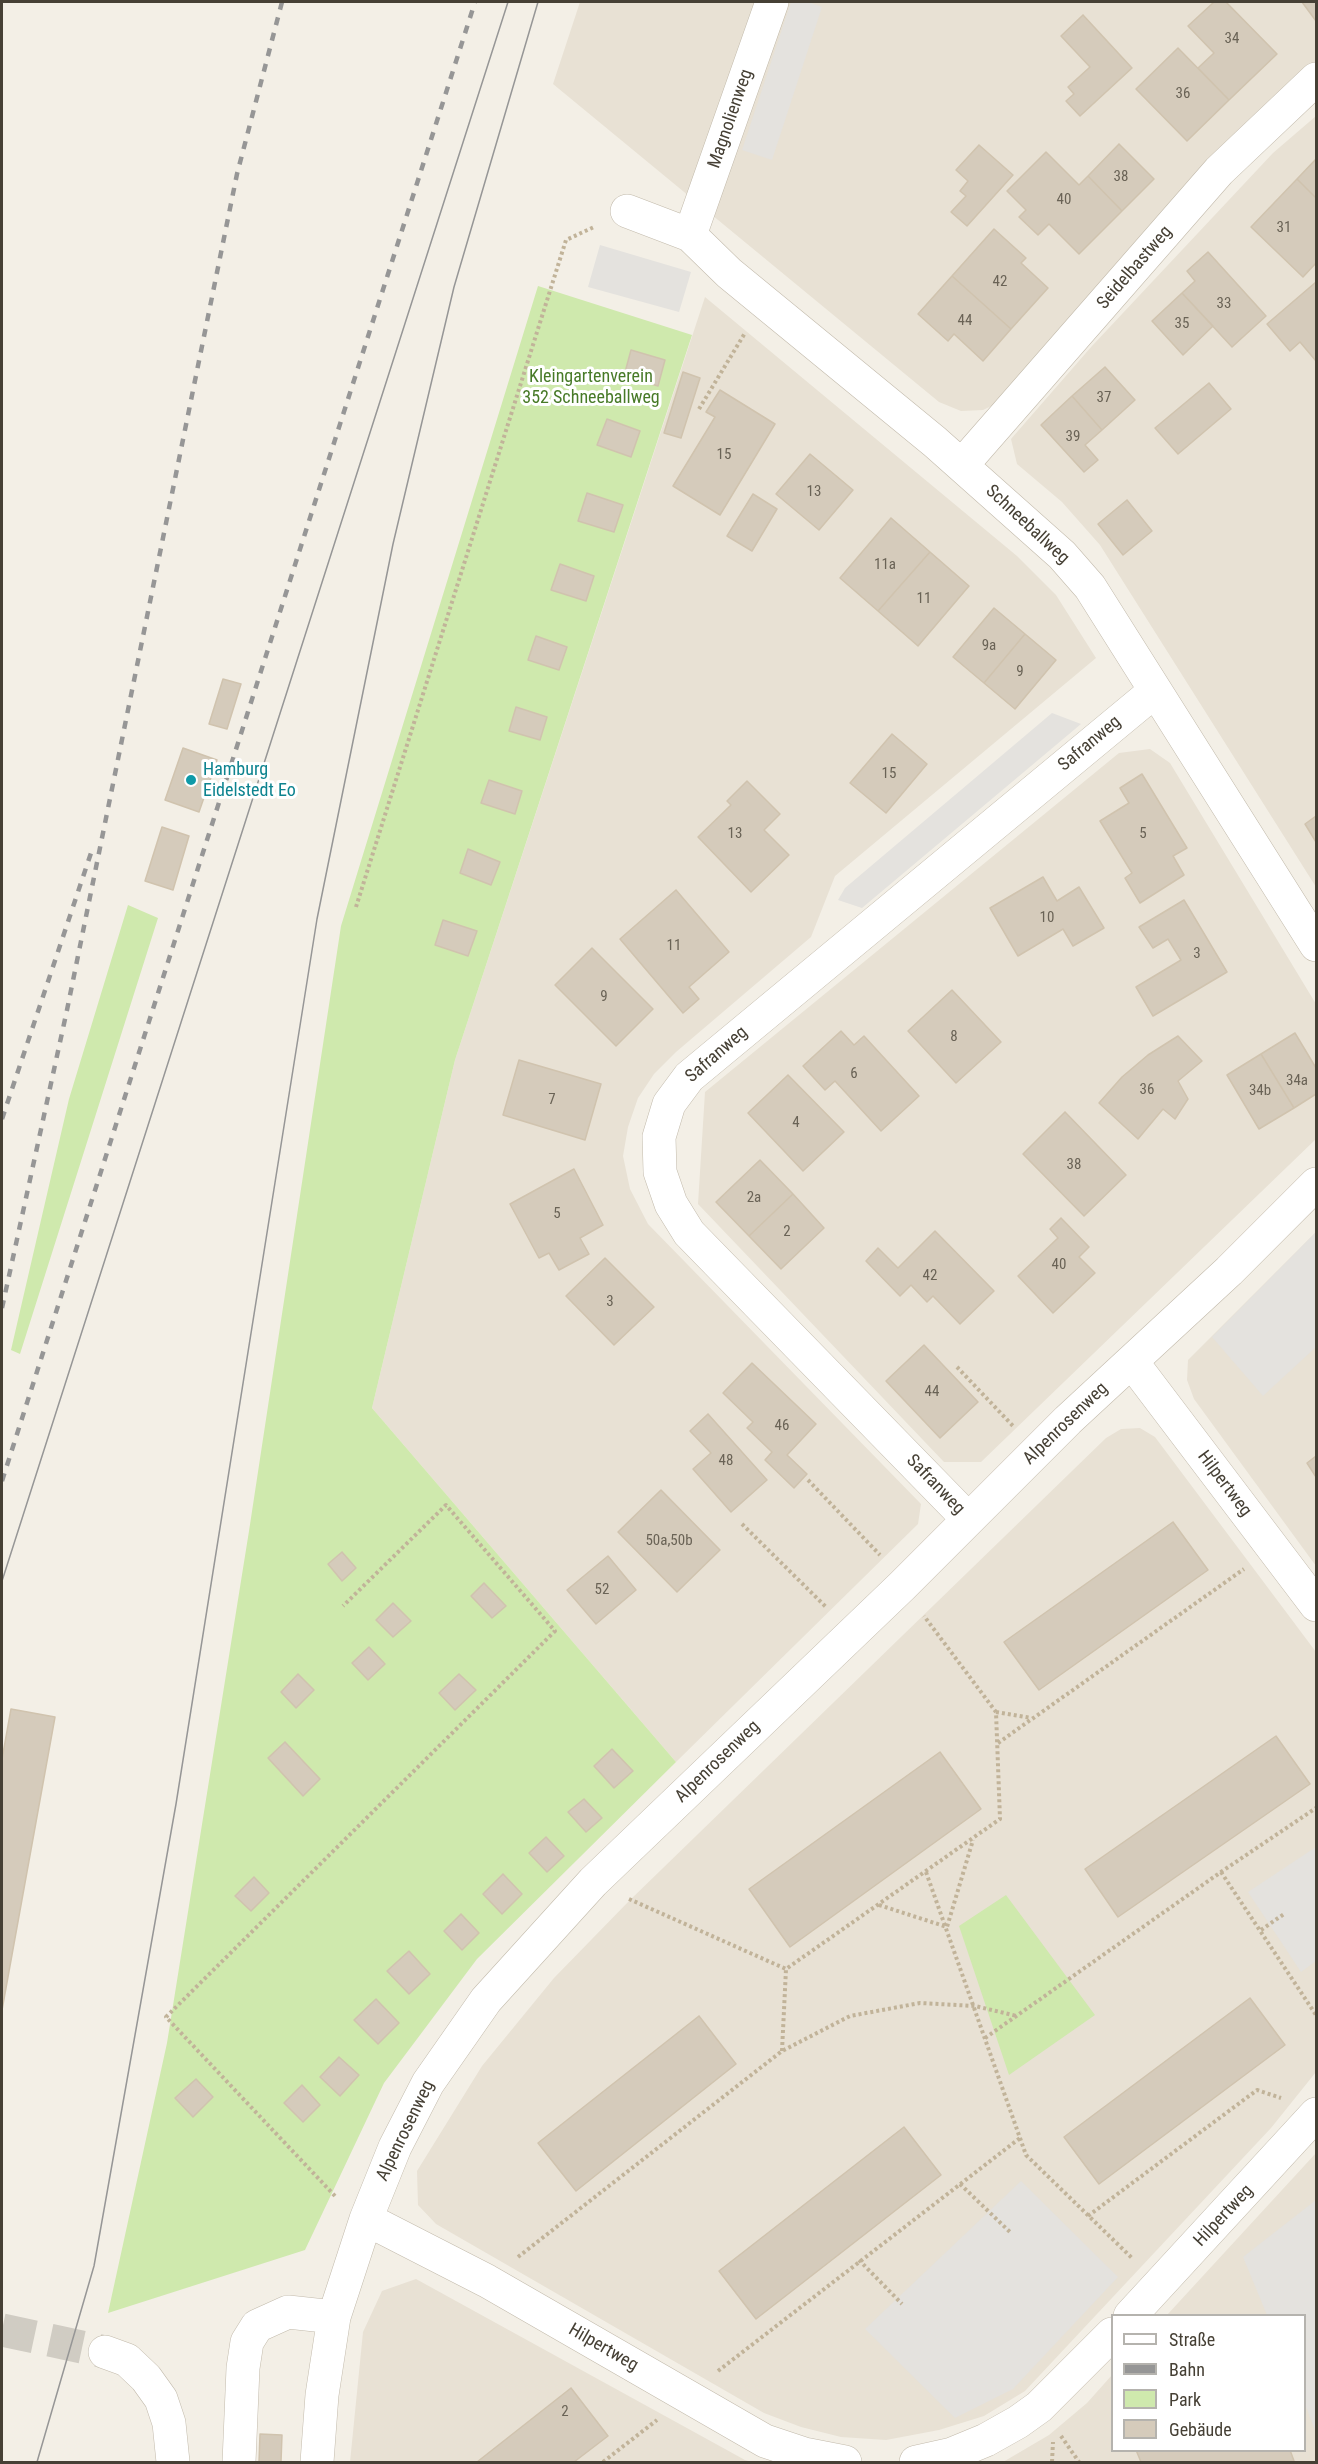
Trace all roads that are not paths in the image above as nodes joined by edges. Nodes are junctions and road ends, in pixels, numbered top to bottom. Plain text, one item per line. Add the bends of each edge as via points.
1 (772, 2) edge
2 (1317, 79) edge
3 (627, 211) road end
4 (690, 235) junction
5 (962, 465) junction
6 (1155, 691) junction
7 (1317, 945) edge
8 (1317, 1184) edge
9 (1132, 1362) junction
10 (968, 1519) junction
11 (1317, 1605) edge
12 (1303, 2107) edge
13 (353, 2210) junction
14 (1132, 2314) edge
15 (334, 2317) junction
16 (1111, 2336) edge
17 (105, 2352) tunnel mouth
18 (172, 2463) edge
19 (239, 2463) edge
20 (317, 2463) edge
21 (845, 2463) edge
22 (916, 2463) edge

1 - 4 street, Magnolienweg
2 - 5 street, Seidelbastweg via 1219,171
3 - 4 street, Schneeballweg
4 - 5 street, Schneeballweg via 729,273
5 - 6 street, Schneeballweg via 1090,587
6 - 7 street, Schneeballweg
6 - 10 street, Safranweg via 689,1077 669,1104 659,1137 660,1172 671,1204 689,1233
8 - 9 street, Alpenrosenweg
9 - 10 street, Alpenrosenweg
9 - 11 street, Hilpertweg
10 - 13 street, Alpenrosenweg via 593,1882 486,2000 439,2066 395,2146
12 - 14 street, Hilpertweg
13 - 15 street, Alpenrosenweg
13 - 21 street, Hilpertweg via 765,2441
15 - 19 street via 288,2312 257,2326 247,2342 243,2368
15 - 20 street, Alpenrosenweg
16 - 22 street via 1039,2407 1018,2422 952,2454
17 - 18 street via 127,2360 147,2378 161,2399 169,2423

